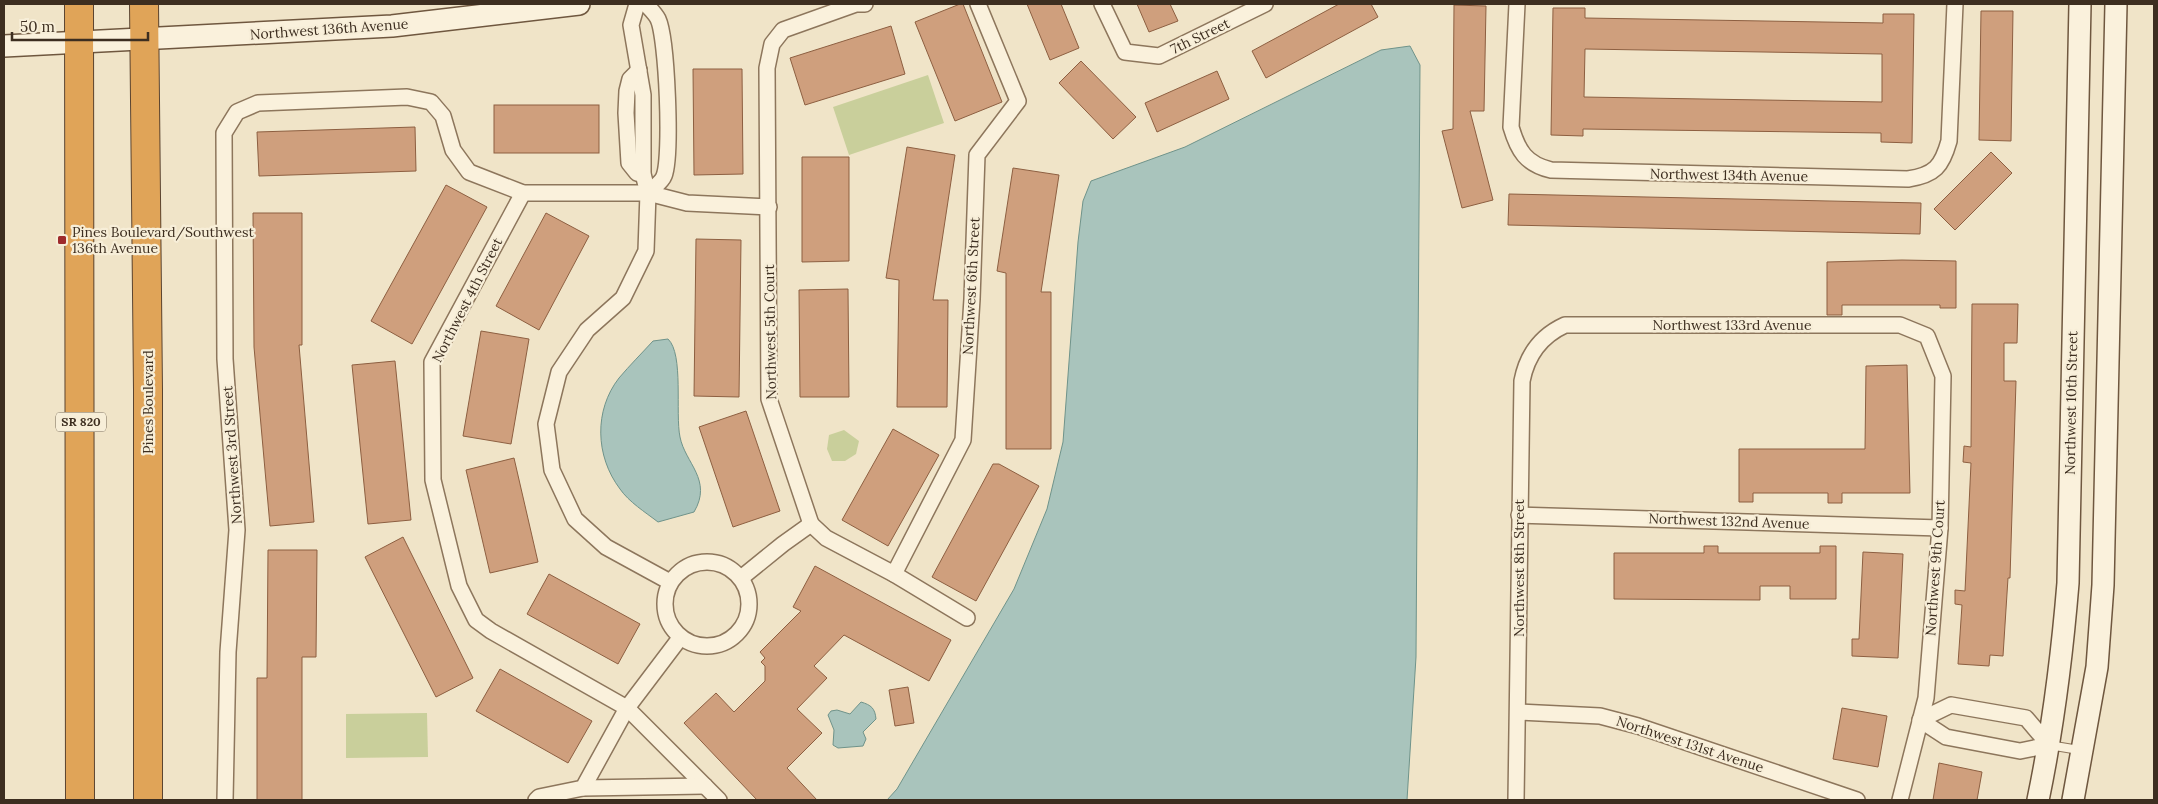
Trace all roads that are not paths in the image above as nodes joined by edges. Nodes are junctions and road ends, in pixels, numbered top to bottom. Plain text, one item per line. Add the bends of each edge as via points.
1 (79, 4) edge
2 (144, 4) edge
3 (578, 4) edge
4 (637, 4) edge
5 (646, 4) edge
6 (865, 4) edge
7 (978, 4) edge
8 (1102, 4) edge
9 (1265, 4) edge
10 (1517, 4) edge
11 (1955, 4) edge
12 (2080, 4) edge
13 (2116, 4) edge
14 (144, 40) junction
15 (79, 43) junction
16 (4, 46) edge
17 (639, 70) junction
18 (668, 133) junction
19 (644, 134) junction
20 (643, 174) junction
21 (524, 193) junction
22 (648, 193) junction
23 (769, 207) junction
24 (1927, 336) joint
25 (1540, 341) joint
26 (1519, 515) junction
27 (811, 524) junction
28 (1940, 528) junction
29 (894, 574) junction
30 (741, 578) junction
31 (670, 582) junction
32 (967, 618) dead end
33 (680, 638) junction
34 (627, 708) junction
35 (1518, 712) junction
36 (1920, 720) junction
37 (2049, 745) junction
38 (2083, 751) junction
39 (705, 786) junction
40 (583, 788) junction
41 (80, 800) edge
42 (148, 800) edge
43 (225, 800) edge
44 (536, 800) edge
45 (719, 800) edge
46 (1516, 800) edge
47 (1857, 800) edge
48 (1900, 800) edge
49 (2038, 800) edge
50 (2073, 800) edge

1 - 15 highway, SR 820
2 - 14 highway, Pines Boulevard
3 - 14 street, Northwest 136th Avenue via 392,26
4 - 17 street via 631,25
5 - 18 street via 658,19 663,47
6 - 23 street, Northwest 5th Court via 856,4 783,30 772,44 768,68
7 - 29 street, Northwest 6th Street via 1018,101 977,155 972,299 962,440
8 - 9 street, 7th Street via 1125,52 1160,56
10 - 11 street, Northwest 134th Avenue via 1511,127 1524,156 1536,166 1551,170 1908,179 1924,177 1936,169 1950,141
12 - 37 street, Northwest 10th Street via 2068,583 2062,662
13 - 38 street via 2103,585 2096,667
14 - 15 street, Northwest 136th Avenue
14 - 42 highway, Pines Boulevard
15 - 16 street, Northwest 136th Avenue
15 - 41 highway, SR 820
17 - 19 street
17 - 20 street via 630,79 626,114 628,163 637,173
18 - 19 street
18 - 22 street via 664,178
19 - 20 street
20 - 22 street
21 - 22 street
21 - 34 street, Northwest 4th Street via 432,362 433,480 460,586 476,620
21 - 43 street, Northwest 3rd Street via 469,172 453,150 443,116 431,102 407,97 258,103 237,112 224,133 225,358 237,530 228,652
22 - 23 street via 688,203
22 - 31 street via 646,251 623,298 588,330 559,372 546,424 552,470 575,519 606,547
23 - 27 street, Northwest 5th Court via 769,399
24 - 25 street, Northwest 133rd Avenue via 1900,325 1565,325
24 - 28 street, Northwest 9th Court via 1943,376
25 - 26 street, Northwest 8th Street via 1525,365 1522,381
26 - 28 street, Northwest 132nd Avenue
26 - 35 street, Northwest 8th Street
27 - 29 street via 826,538
27 - 30 street
28 - 36 street, Northwest 9th Court via 1926,698
29 - 32 street
30 - 31 street via 725,566 704,561 691,564
30 - 33 street via 749,604 741,630 719,645 706,647
31 - 33 street via 665,600 666,618
33 - 34 street
34 - 39 street
34 - 40 street
35 - 46 street, Northwest 8th Street
35 - 47 street, Northwest 131st Avenue via 1600,716
36 - 37 street via 1946,737 2020,751
36 - 37 street via 1951,705 2026,718
36 - 48 street, Northwest 9th Court
37 - 38 lane
37 - 49 street, Northwest 10th Street
38 - 50 street
39 - 40 street
39 - 45 street
40 - 44 street

